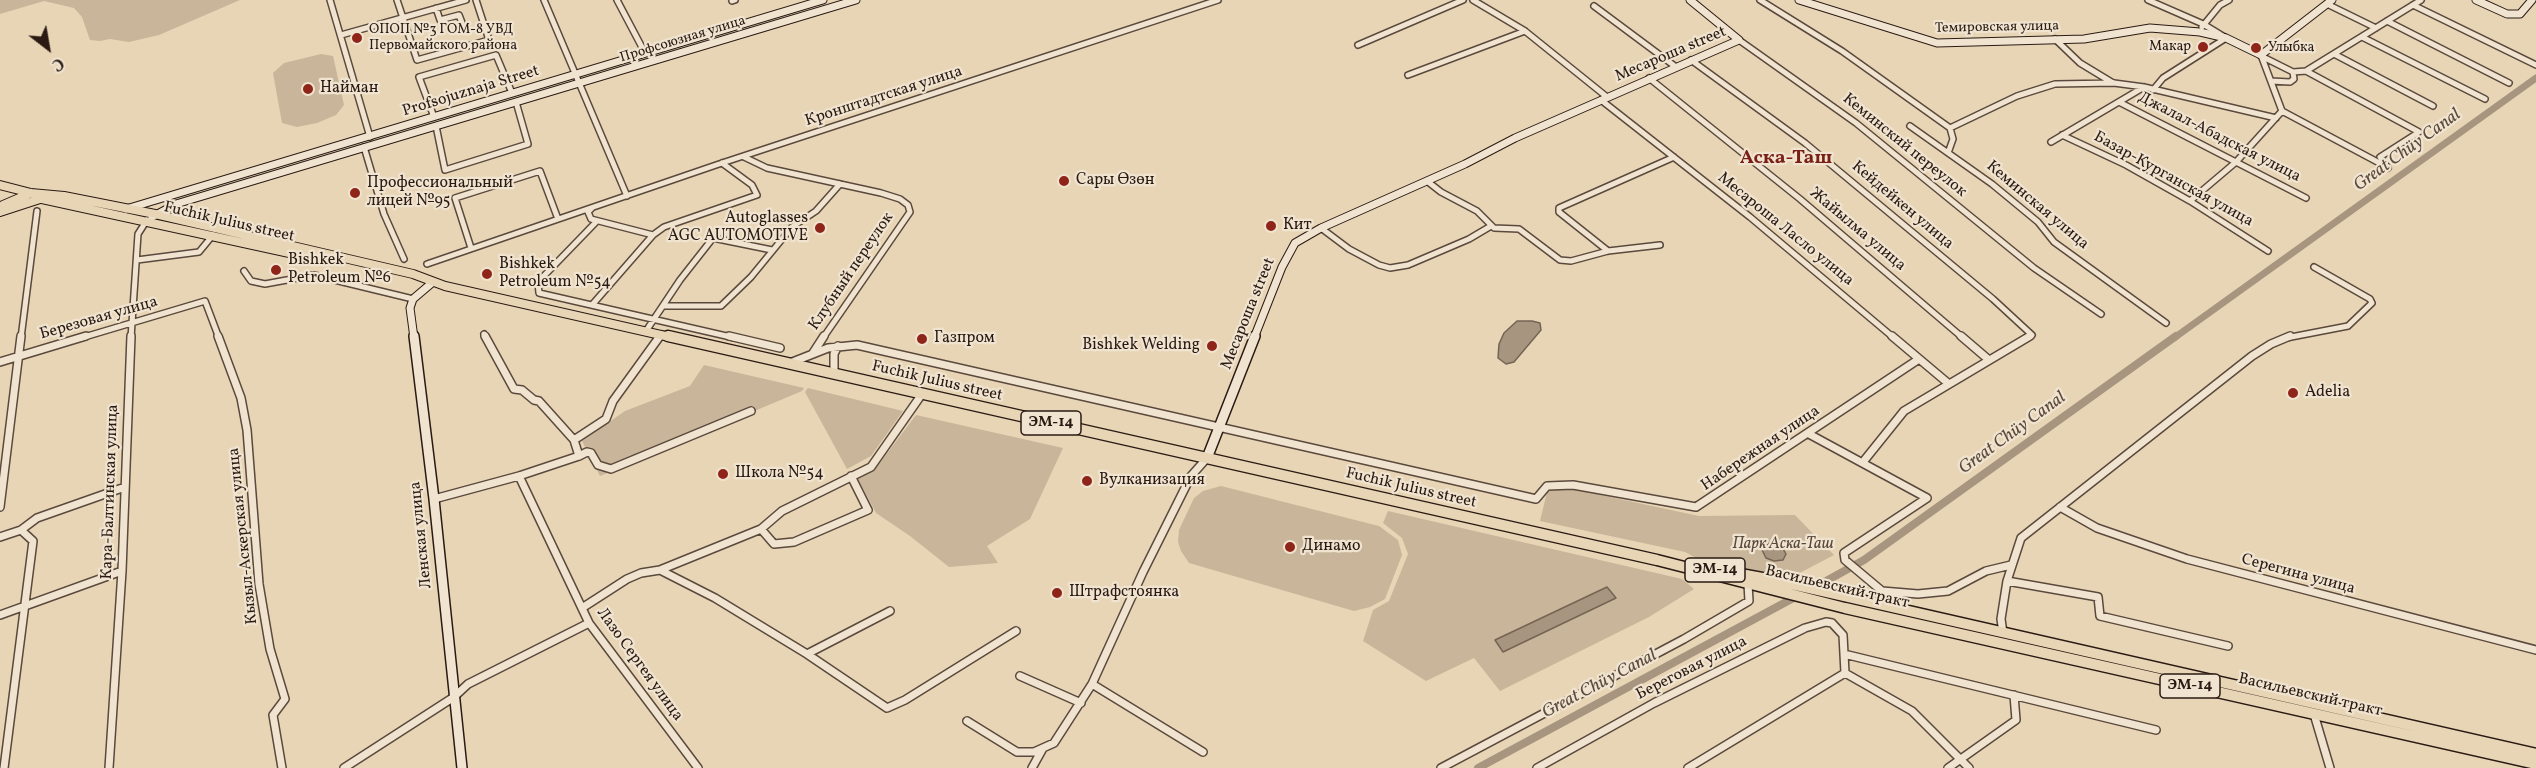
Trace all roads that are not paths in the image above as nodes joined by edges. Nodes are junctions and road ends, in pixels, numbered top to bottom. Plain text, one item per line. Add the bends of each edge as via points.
1 (330, 0) edge
2 (397, 0) edge
3 (466, 0) edge
4 (476, 0) edge
5 (544, 0) edge
6 (617, 0) edge
7 (823, 0) edge
8 (856, 0) edge
9 (1218, 0) edge
10 (1463, 0) edge
11 (1473, 0) edge
12 (1690, 0) edge
13 (1760, 0) edge
14 (1799, 0) edge
15 (2148, 0) edge
16 (2229, 0) edge
17 (2421, 0) edge
18 (2476, 0) edge
19 (2532, 0) edge
20 (2330, 2) edge
21 (2413, 5) junction
22 (1594, 6) dead end
23 (436, 8) junction
24 (403, 18) junction
25 (2387, 21) junction
26 (2203, 24) junction
27 (464, 28) dead end
28 (2376, 28) junction
29 (1525, 31) junction
30 (2200, 32) junction
31 (341, 35) junction
32 (2362, 37) junction
33 (2054, 38) junction
34 (2226, 38) junction
35 (1739, 40) junction
36 (1358, 45) dead end
37 (645, 53) junction
38 (2334, 54) junction
39 (2261, 55) junction
40 (1691, 60) junction
41 (2536, 65) edge
42 (1676, 67) junction
43 (2306, 71) junction
44 (2293, 72) junction
45 (577, 74) junction
46 (1408, 75) dead end
47 (1649, 78) junction
48 (2271, 81) junction
49 (580, 83) junction
50 (2114, 83) junction
51 (2509, 83) dead end
52 (2144, 87) junction
53 (2154, 90) junction
54 (512, 93) junction
55 (1604, 99) junction
56 (2485, 99) dead end
57 (516, 102) junction
58 (2119, 102) junction
59 (2433, 106) dead end
60 (2282, 111) junction
61 (434, 117) junction
62 (2276, 118) junction
63 (436, 126) junction
64 (1910, 126) dead end
65 (1950, 128) junction
66 (2062, 135) junction
67 (370, 137) junction
68 (2051, 142) dead end
69 (364, 147) junction
70 (1948, 153) junction
71 (744, 157) junction
72 (1674, 157) junction
73 (2236, 162) junction
74 (723, 164) junction
75 (1427, 181) junction
76 (840, 184) junction
77 (3, 186) edge
78 (31, 193) junction
79 (1, 194) edge
80 (627, 196) junction
81 (45, 197) junction
82 (2306, 198) dead end
83 (2190, 201) junction
84 (0, 207) edge
85 (592, 207) junction
86 (126, 209) junction
87 (37, 211) dead end
88 (0, 212) edge
89 (155, 214) junction
90 (558, 219) junction
91 (147, 220) junction
92 (597, 221) junction
93 (1491, 226) junction
94 (1320, 228) junction
95 (213, 235) junction
96 (652, 235) junction
97 (1660, 245) dead end
98 (471, 248) junction
99 (772, 250) junction
100 (1608, 251) junction
101 (2268, 251) dead end
102 (137, 260) junction
103 (404, 260) dead end
104 (427, 264) dead end
105 (2314, 267) dead end
106 (244, 271) dead end
107 (420, 279) junction
108 (433, 282) junction
109 (413, 299) junction
110 (205, 301) joint
111 (592, 305) junction
112 (664, 306) junction
113 (2101, 314) dead end
114 (654, 320) junction
115 (2166, 322) dead end
116 (132, 324) junction
117 (646, 331) junction
118 (484, 334) dead end
119 (662, 334) junction
120 (838, 346) junction
121 (780, 348) dead end
122 (813, 353) junction
123 (18, 357) junction
124 (1919, 359) junction
125 (1989, 360) junction
126 (0, 362) edge
127 (789, 363) junction
128 (834, 374) junction
129 (1949, 384) junction
130 (922, 394) junction
131 (751, 411) dead end
132 (1218, 426) junction
133 (1809, 434) junction
134 (574, 440) junction
135 (579, 456) junction
136 (1207, 458) junction
137 (1863, 462) junction
138 (519, 476) junction
139 (851, 476) junction
140 (125, 488) junction
141 (434, 499) junction
142 (0, 507) edge
143 (2060, 507) junction
144 (761, 529) junction
145 (21, 530) junction
146 (0, 537) edge
147 (1657, 560) junction
148 (2011, 565) junction
149 (660, 570) junction
150 (122, 571) junction
151 (2007, 581) junction
152 (1748, 584) junction
153 (25, 607) junction
154 (582, 608) junction
155 (890, 611) dead end
156 (0, 615) edge
157 (589, 622) junction
158 (1016, 631) dead end
159 (2003, 633) junction
160 (2228, 646) dead end
161 (2536, 650) edge
162 (807, 654) junction
163 (1844, 654) junction
164 (1845, 673) junction
165 (1020, 676) dead end
166 (1092, 684) junction
167 (2014, 695) junction
168 (454, 697) junction
169 (1081, 703) junction
170 (2314, 714) junction
171 (966, 721) dead end
172 (9, 722) junction
173 (0, 725) edge
174 (2156, 730) dead end
175 (1042, 750) junction
176 (1203, 752) dead end
177 (2536, 754) edge
178 (1962, 760) junction
179 (2536, 764) edge
180 (4, 768) edge
181 (109, 768) edge
182 (282, 768) edge
183 (344, 768) edge
184 (462, 768) edge
185 (698, 768) edge
186 (1032, 768) edge
187 (1441, 768) edge
188 (1537, 768) edge
189 (1688, 768) edge
190 (1948, 768) edge
191 (1969, 768) edge
192 (2330, 768) edge

1 - 31 street
2 - 24 street
3 - 23 street
4 - 24 street via 489,40 417,60
5 - 45 street
6 - 37 street
7 - 37 street, Profsojuznaja Street
8 - 49 street, Профсоюзная улица
9 - 71 street, Кронштадтская улица
10 - 36 street
11 - 29 street, Месароша Ласло улица
12 - 35 street, Кеминский переулок
13 - 65 street via 1842,51
14 - 33 street, Темировская улица via 1937,43
15 - 26 street
16 - 26 street
17 - 21 street
18 - 19 street via 2507,14 2520,14
20 - 28 street
20 - 39 street
21 - 25 street
21 - 41 street
22 - 42 street
23 - 24 street
23 - 27 street via 440,20 459,15
24 - 31 street
25 - 28 street
25 - 51 street
26 - 30 street
26 - 34 street
28 - 32 street
29 - 46 street
29 - 55 street, Месароша Ласло улица
30 - 33 street, Темировская улица via 2150,28 2084,39
30 - 34 street, Темировская улица
31 - 67 street
32 - 38 street
32 - 56 street
33 - 50 street via 2080,63
34 - 39 street, Темировская улица
34 - 53 street via 2163,78
35 - 40 street, Месароша street
35 - 113 street, Кеминский переулок via 1856,123 2034,268
37 - 45 street, Profsojuznaja Street
38 - 43 street
38 - 59 street
39 - 44 street
39 - 48 street
40 - 42 street, Месароша street
40 - 125 street, Кейдейкен улица via 1805,143 2032,335
42 - 47 street, Месароша street
43 - 44 street
43 - 60 street via 2419,132 2380,157 2388,168
44 - 48 street via 2290,82
45 - 49 street
45 - 54 street, Profsojuznaja Street
47 - 55 street, Месароша street
47 - 125 street, Жайылма улица
48 - 60 street
49 - 57 street, Профсоюзная улица
49 - 80 street
50 - 52 street
50 - 65 street via 2055,84 2017,96
52 - 53 street
52 - 58 street
53 - 62 street
54 - 61 street, Profsojuznaja Street
54 - 61 street via 496,55 419,77
55 - 72 street, Месароша Ласло улица
55 - 75 street, Месароша street
57 - 63 street, Профсоюзная улица
57 - 63 street via 528,144 445,170
58 - 66 street
58 - 73 street, Джалал-Абадская улица
60 - 62 street
61 - 67 street, Profsojuznaja Street
62 - 73 street
63 - 69 street, Профсоюзная улица
64 - 70 street, Кеминская улица
65 - 70 street via 1953,139
66 - 68 street
66 - 83 street, Базар-Курганская улица
67 - 86 street, Profsojuznaja Street
69 - 89 street, Профсоюзная улица via 176,204
69 - 103 street via 384,214
70 - 115 street, Кеминская улица via 2038,222 2054,242
71 - 74 street, Кронштадтская улица
71 - 76 street, Клубный переулок via 767,168
72 - 100 street via 1558,208
72 - 124 street, Месароша Ласло улица
73 - 82 street, Джалал-Абадская улица
73 - 83 street
74 - 80 street, Кронштадтская улица
74 - 96 street via 752,185 757,195 663,227
75 - 93 street via 1477,211
75 - 94 street, Месароша street
76 - 99 street
76 - 122 street, Клубный переулок via 900,199 910,212
77 - 78 main road, Fuchik Julius street
77 - 79 main road
78 - 81 main road, Fuchik Julius street
78 - 84 main road
80 - 85 street, Кронштадтская улица
81 - 86 main road, Fuchik Julius street
81 - 88 main road
81 - 91 main road, Fuchik Julius street
83 - 101 street, Базар-Курганская улица
85 - 90 street, Кронштадтская улица
85 - 92 street via 588,216
86 - 89 main road, Fuchik Julius street
87 - 123 street
89 - 91 street, Профсоюзная улица
89 - 107 main road, Fuchik Julius street via 413,274
90 - 98 street, Кронштадтская улица
90 - 98 street via 540,171 456,198
91 - 95 main road, Fuchik Julius street
91 - 102 street, Кара-Балтинская улица via 138,234
92 - 96 street
92 - 111 street via 538,282 537,288 539,293
93 - 94 street via 1408,265 1390,268 1349,249
93 - 100 street via 1519,229 1560,260 1571,261
94 - 132 street, Месароша street via 1295,243 1282,267
95 - 102 street via 199,252
95 - 107 main road, Fuchik Julius street via 408,280
96 - 111 street
97 - 100 street
98 - 104 street, Кронштадтская улица
99 - 112 street via 721,306
99 - 112 street via 713,238
102 - 116 street, Кара-Балтинская улица
105 - 143 street via 2372,303 2348,326 2293,335 2252,356
106 - 109 street via 251,281 265,284 314,275
107 - 108 main road, Fuchik Julius street / ЭМ-14
108 - 109 street
108 - 117 main road, Fuchik Julius street / ЭМ-14
109 - 141 street, Ленская улица via 410,308
110 - 116 street, Березовая улица
110 - 182 street, Кызыл-Аскерская улица via 242,398 259,584 270,649 285,699 273,715
111 - 114 street
112 - 114 street
114 - 117 street
114 - 121 street
116 - 123 street, Березовая улица
116 - 140 street, Кара-Балтинская улица
117 - 119 main road, Fuchik Julius street / ЭМ-14
118 - 134 street via 514,389 539,401
119 - 127 main road, Fuchik Julius street / ЭМ-14
119 - 134 street via 613,401 606,419
120 - 122 street
120 - 128 street
120 - 132 street via 857,345
122 - 127 street
123 - 126 street, Березовая улица
123 - 142 street
124 - 129 street, Месароша Ласло улица
124 - 133 street, Набережная улица
125 - 129 street
127 - 128 main road, Fuchik Julius street / ЭМ-14
128 - 130 main road, Fuchik Julius street / ЭМ-14
129 - 137 street via 1904,411
130 - 136 main road, Fuchik Julius street / ЭМ-14
130 - 139 street via 871,467
131 - 135 street via 611,470 598,465 591,453
132 - 133 street, Набережная улица via 1536,499 1547,486 1573,485 1696,507
132 - 136 street, Месароша street
133 - 137 street
134 - 135 street
135 - 138 street
136 - 147 main road, Fuchik Julius street / ЭМ-14
136 - 166 street, Месароша street via 1191,476
137 - 148 street via 1927,498 1844,553 1845,560 1873,585 1882,591 1918,594 1948,591 1986,571
138 - 141 street
138 - 154 street, Лазо Сергея улица
139 - 144 street via 782,511
139 - 144 street via 868,510 795,542 774,544
140 - 145 street via 37,518
140 - 150 street, Кара-Балтинская улица
141 - 168 street, Ленская улица
143 - 148 street via 2021,538
143 - 161 street, Серегина улица via 2097,528 2187,559
144 - 149 street
145 - 146 street
145 - 153 street via 33,541
147 - 152 main road, Васильевский тракт / ЭМ-14
147 - 159 main road, Васильевский тракт / ЭМ-14 via 1773,580
148 - 151 street
149 - 154 street via 627,579
149 - 162 street
150 - 153 street
150 - 181 street, Кара-Балтинская улица
151 - 159 street via 2001,619
151 - 160 street via 2098,597 2100,616
152 - 170 main road, Васильевский тракт / ЭМ-14
152 - 187 street via 1749,601
153 - 156 street
153 - 172 street
154 - 157 street, Лазо Сергея улица
155 - 162 street
157 - 168 street via 468,684
157 - 185 street, Лазо Сергея улица
158 - 162 street via 887,708
159 - 177 main road, Васильевский тракт / ЭМ-14
163 - 164 street
163 - 167 street
163 - 188 street, Береговая улица via 1843,635 1832,623 1805,628 1654,703
164 - 178 street via 1912,711
164 - 189 street
165 - 169 street
166 - 169 street, Месароша street
166 - 176 street
167 - 174 street
167 - 178 street via 2016,720
168 - 183 street
168 - 184 street, Ленская улица
169 - 175 street, Месароша street via 1054,743
170 - 179 main road, Васильевский тракт / ЭМ-14
170 - 192 street
171 - 175 street via 1017,752
172 - 173 street
172 - 180 street
175 - 186 street, Месароша street
178 - 190 street
178 - 191 street

